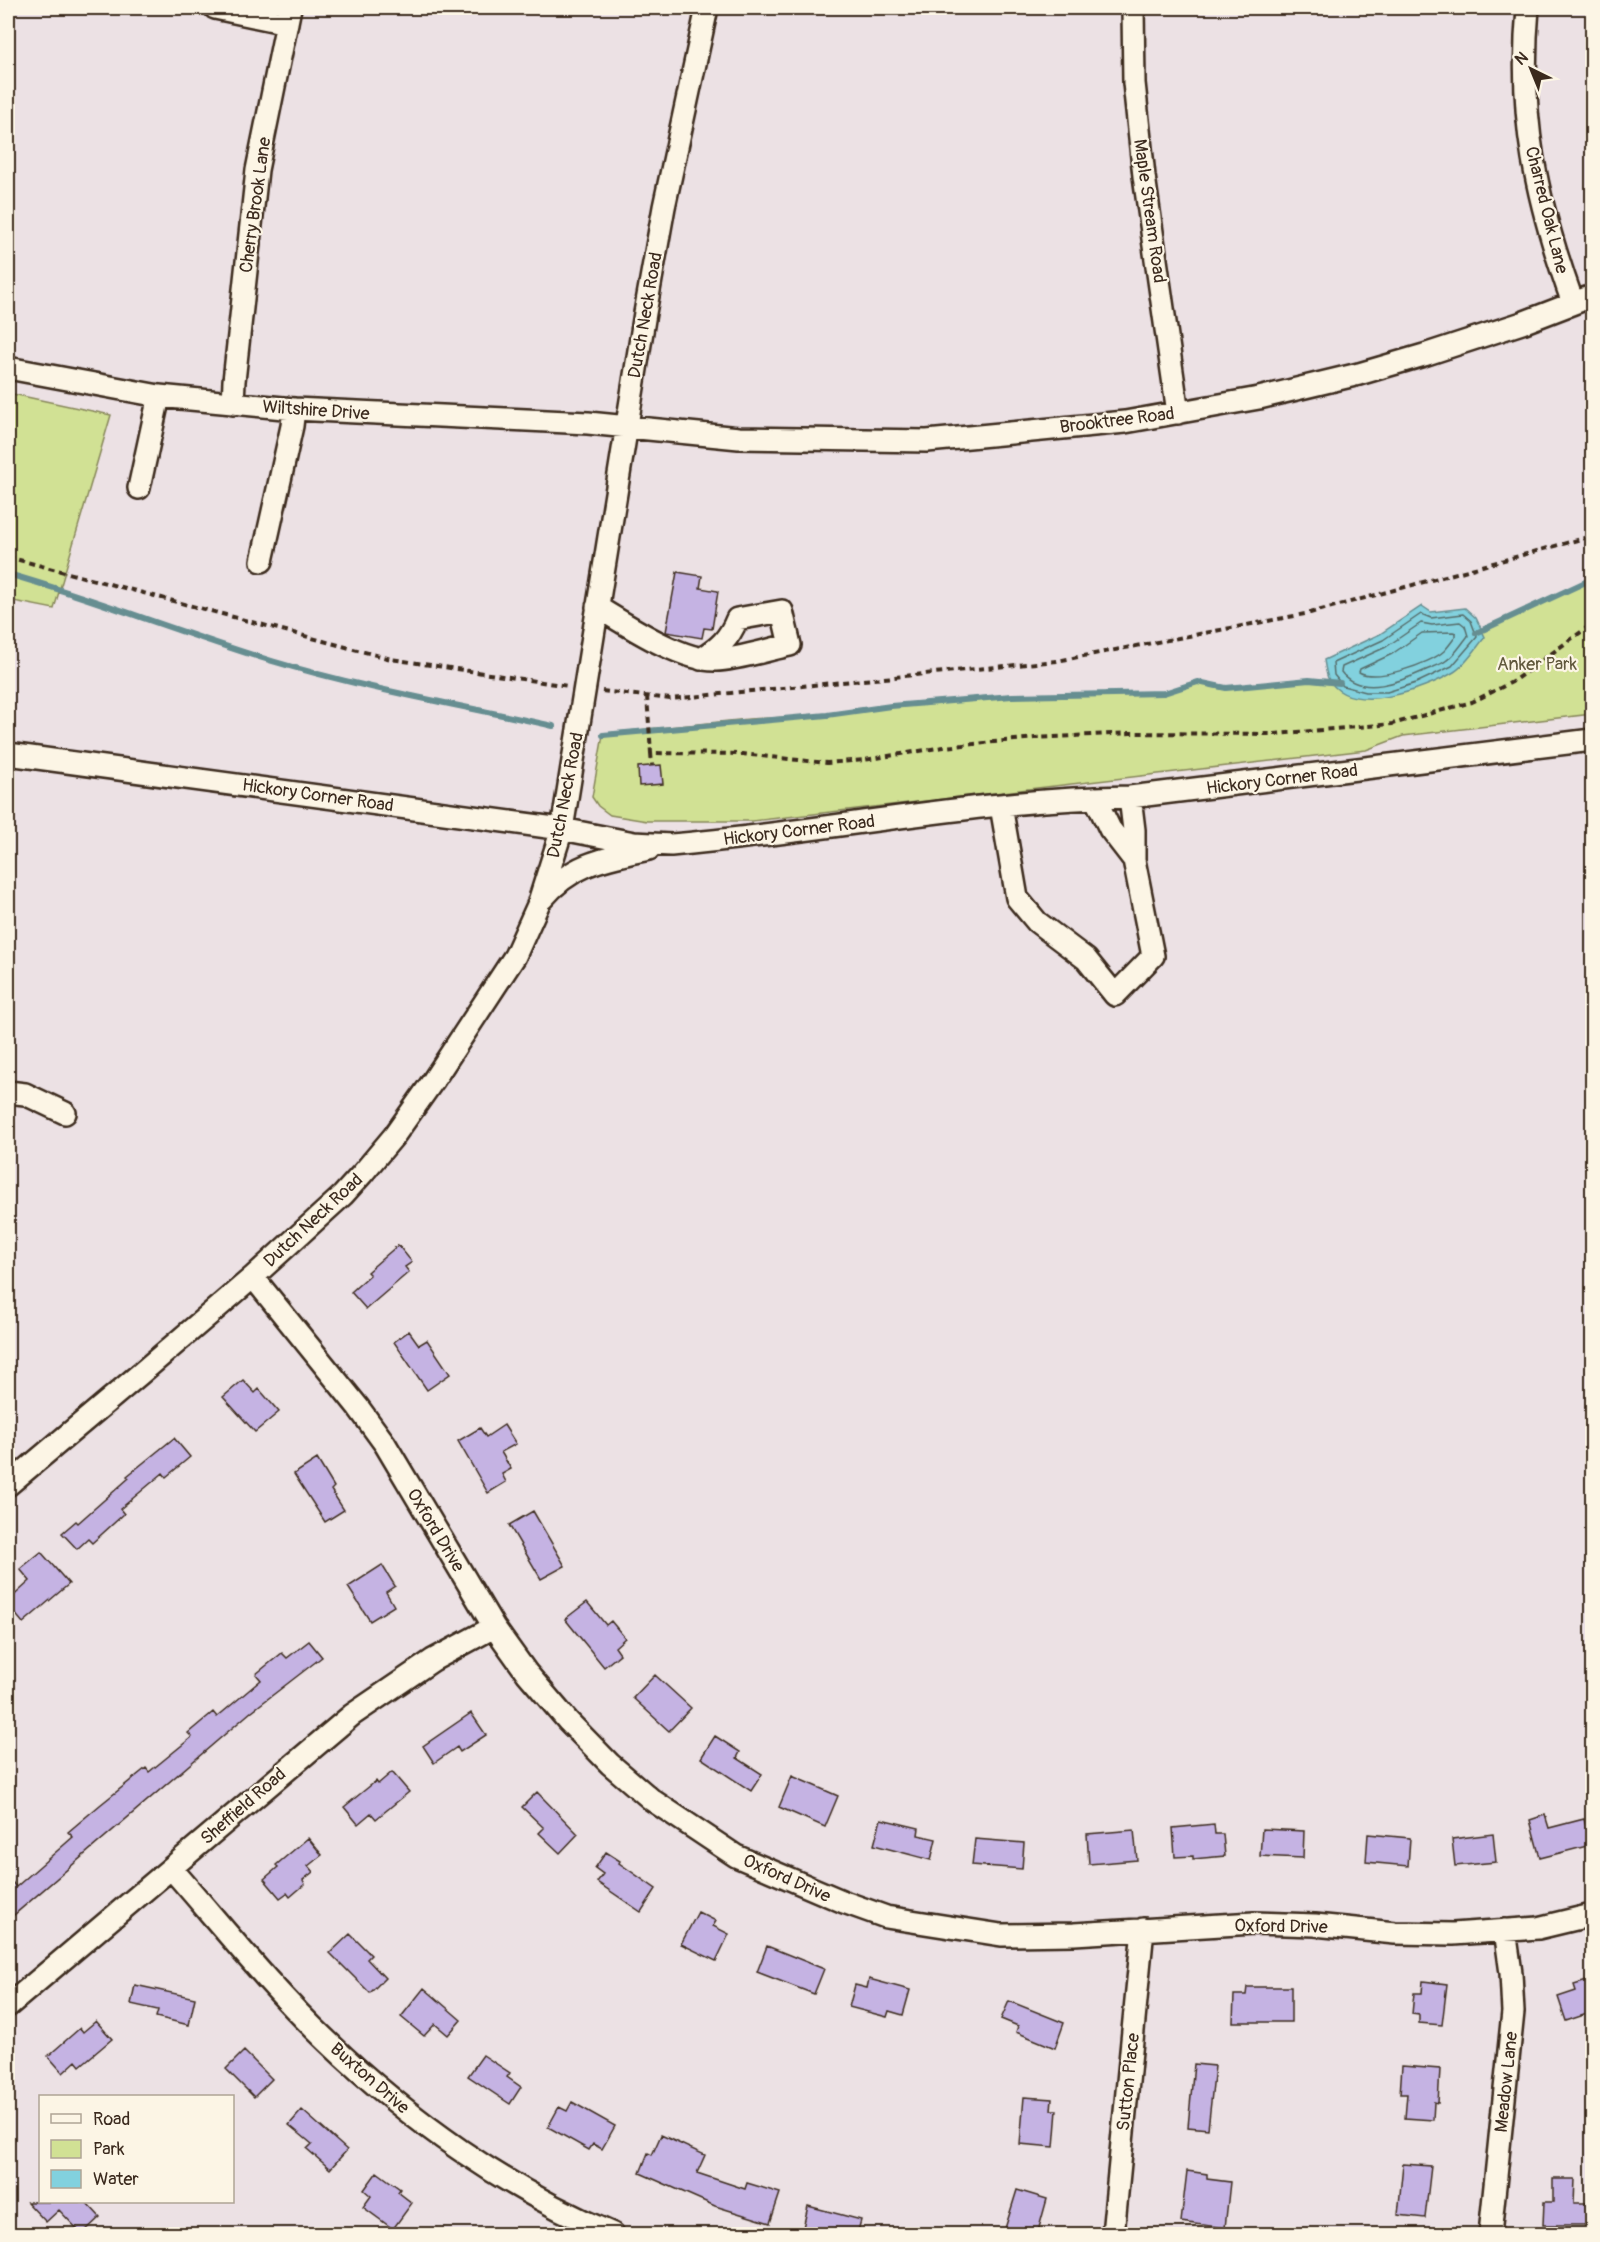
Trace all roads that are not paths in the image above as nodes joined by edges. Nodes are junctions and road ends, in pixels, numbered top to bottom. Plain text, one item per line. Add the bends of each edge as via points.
1 (214, 8) edge
2 (707, 8) edge
3 (1133, 8) edge
4 (1528, 8) edge
5 (289, 15) edge
6 (1583, 300) edge
7 (8, 368) edge
8 (159, 396) junction
9 (233, 404) junction
10 (294, 409) junction
11 (1178, 413) junction
12 (627, 427) junction
13 (139, 488) dead end
14 (262, 561) dead end
15 (597, 607) junction
16 (701, 659) dead end
17 (1593, 740) edge
18 (8, 754) edge
19 (1130, 797) junction
20 (1095, 798) junction
21 (1001, 806) junction
22 (562, 829) junction
23 (671, 844) junction
24 (1134, 860) junction
25 (538, 905) junction
26 (8, 1092) edge
27 (64, 1113) dead end
28 (253, 1277) junction
29 (8, 1485) edge
30 (494, 1627) junction
31 (171, 1868) junction
32 (1593, 1915) edge
33 (1143, 1929) junction
34 (1505, 1930) junction
35 (8, 2006) edge
36 (613, 2235) edge
37 (1113, 2235) edge
38 (1490, 2235) edge

1 - 5 street
2 - 12 street, Dutch Neck Road via 662,219
3 - 11 street, Maple Stream Road via 1136,106
4 - 6 street, Charred Oak Lane via 1524,92 1529,143 1553,247
5 - 9 street, Cherry Brook Lane via 257,170
6 - 11 street, Brooktree Road via 1359,374
7 - 8 street, Wiltshire Drive
8 - 9 street, Wiltshire Drive
8 - 13 street
9 - 10 street, Wiltshire Drive
10 - 12 street, Wiltshire Drive
10 - 14 street
11 - 12 street, Brooktree Road via 1125,422 927,441 739,438
12 - 15 street, Dutch Neck Road
15 - 16 street via 649,637
15 - 22 street, Dutch Neck Road
17 - 19 street, Hickory Corner Road
18 - 22 street, Hickory Corner Road
19 - 20 street, Hickory Corner Road
19 - 24 street
20 - 21 street, Hickory Corner Road
20 - 24 street via 1110,829
21 - 23 street, Hickory Corner Road
21 - 24 street via 1017,898 1036,922 1086,959 1115,995 1153,956
22 - 23 street, Hickory Corner Road via 634,843
22 - 25 street, Dutch Neck Road
23 - 25 street via 587,864 552,888
25 - 28 street, Dutch Neck Road via 515,956 394,1136 343,1195
26 - 27 street via 25,1094
28 - 29 street, Dutch Neck Road
28 - 30 street, Oxford Drive via 385,1444
30 - 31 street, Sheffield Road via 433,1660 352,1715
30 - 33 street, Oxford Drive via 527,1673 610,1764 652,1800 736,1856 886,1917 1001,1935
31 - 35 street, Sheffield Road
31 - 36 street, Buxton Drive via 282,1995 373,2084 481,2164
32 - 34 street, Oxford Drive via 1538,1928
33 - 34 street, Oxford Drive via 1254,1923 1395,1933
33 - 37 street, Sutton Place
34 - 38 street, Meadow Lane via 1513,2012

